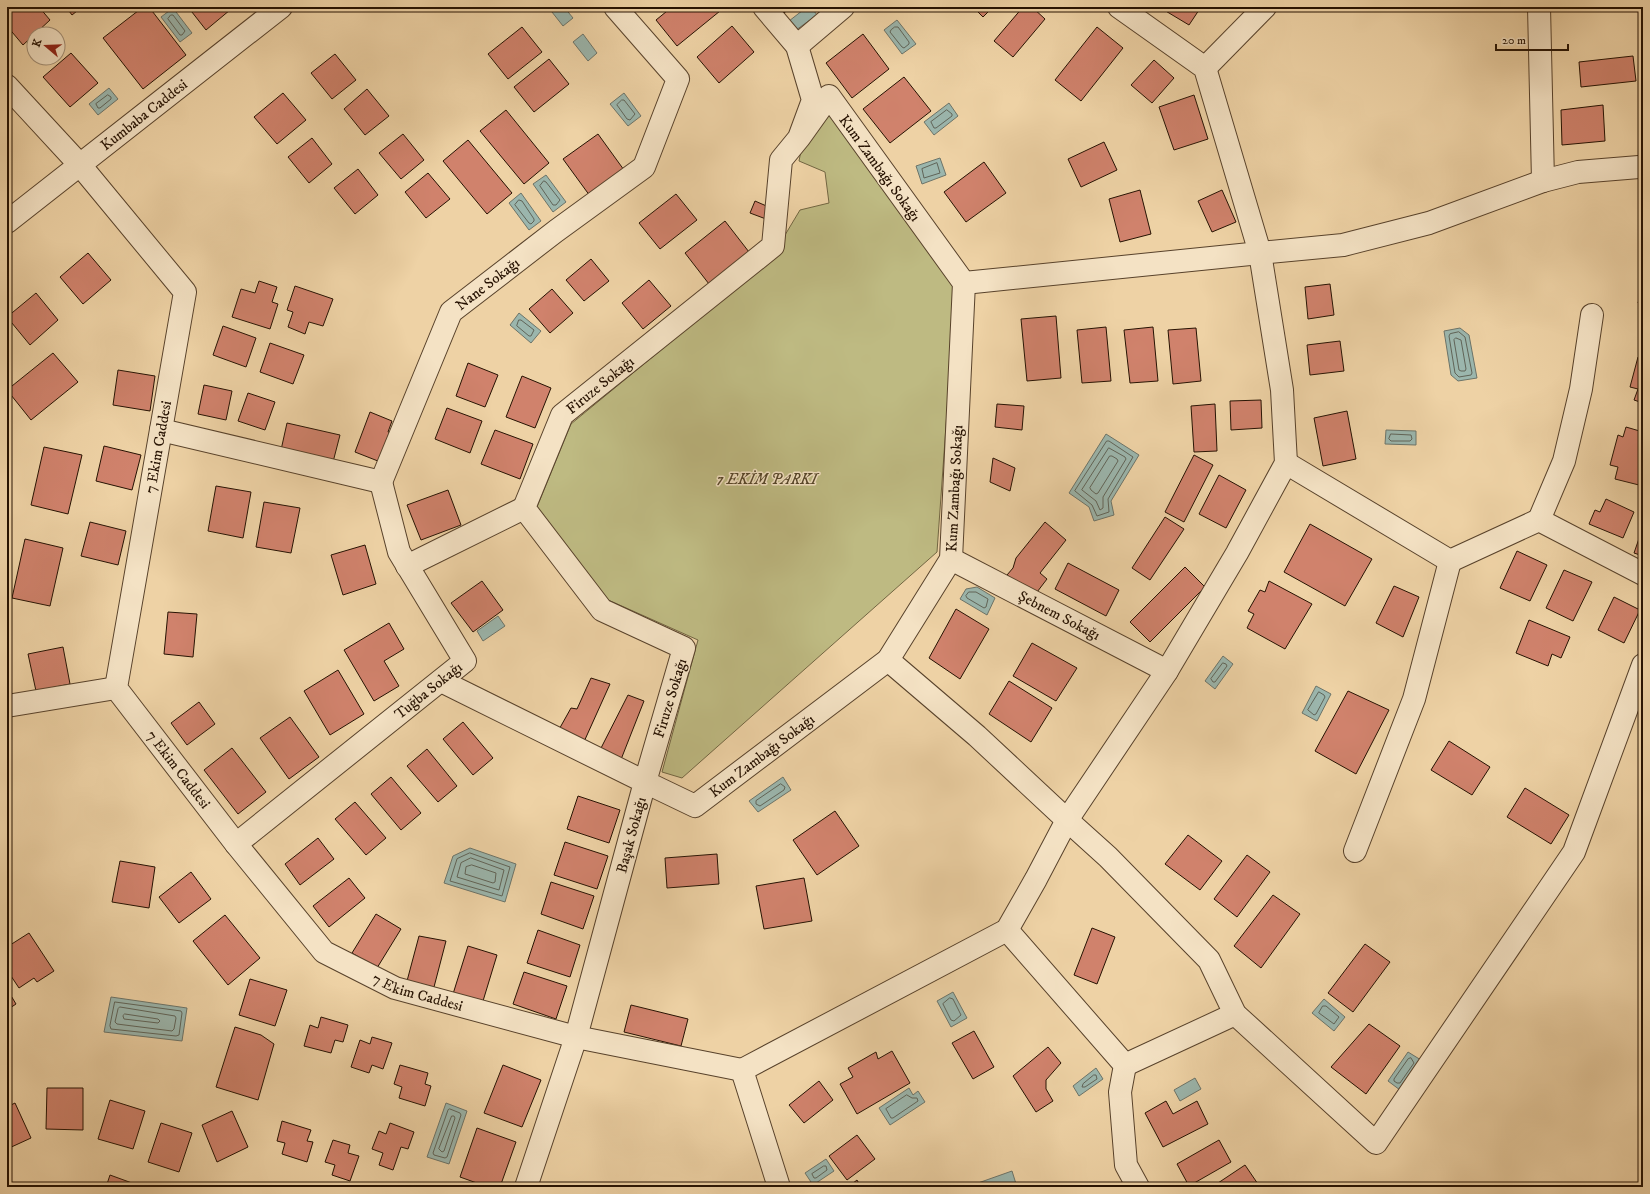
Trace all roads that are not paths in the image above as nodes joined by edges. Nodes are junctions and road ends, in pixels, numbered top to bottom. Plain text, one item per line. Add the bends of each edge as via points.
1 (282, 7) edge
2 (615, 7) edge
3 (764, 7) edge
4 (843, 7) edge
5 (1119, 7) edge
6 (1265, 7) edge
7 (1539, 7) edge
8 (797, 46) junction
9 (1205, 68) junction
10 (7, 86) edge
11 (799, 138) junction
12 (80, 165) junction
13 (1642, 168) edge
14 (1543, 181) junction
15 (7, 222) edge
16 (1260, 252) junction
17 (964, 283) junction
18 (1592, 315) dead end
19 (161, 430) junction
20 (1286, 463) junction
21 (381, 482) junction
22 (524, 508) junction
23 (1539, 520) junction
24 (951, 559) junction
25 (1450, 561) junction
26 (407, 566) junction
27 (1643, 574) edge
28 (888, 660) junction
29 (1643, 665) edge
30 (1167, 671) junction
31 (442, 681) junction
32 (116, 688) junction
33 (7, 706) edge
34 (645, 782) junction
35 (1067, 820) junction
36 (236, 844) junction
37 (1355, 851) dead end
38 (1007, 930) junction
39 (1235, 1014) junction
40 (576, 1037) junction
41 (1125, 1065) junction
42 (742, 1070) junction
43 (526, 1187) edge
44 (779, 1187) edge
45 (1138, 1187) edge

1 - 12 street, Kumbaba Caddesi
2 - 21 street, Nane Sokağı via 678,79 644,167 451,312
3 - 8 street, Firuze Sokağı
4 - 8 street
5 - 9 street
6 - 9 street
7 - 14 street
8 - 11 street, Firuze Sokağı via 813,100
9 - 16 street
10 - 12 street, 7 Ekim Caddesi
11 - 17 street, Kum Zambağı Sokağı via 829,96
11 - 22 street, Firuze Sokağı via 781,160 773,246 562,415
12 - 15 street, Kumbaba Caddesi
12 - 19 street, 7 Ekim Caddesi via 185,292
13 - 14 street via 1578,172
14 - 16 street via 1428,223 1343,245
16 - 17 street
16 - 20 street via 1282,390
17 - 24 street, Kum Zambağı Sokağı
18 - 23 street via 1582,389 1564,461
19 - 21 street
19 - 32 street, 7 Ekim Caddesi
20 - 25 street
20 - 30 street via 1237,553
21 - 26 street, Tuğba Sokağı via 399,552
22 - 26 street
22 - 34 street, Firuze Sokağı via 602,610 684,648
23 - 25 street
23 - 27 street
24 - 28 street, Kum Zambağı Sokağı
24 - 30 street, Şebnem Sokağı
25 - 37 street via 1414,698
26 - 31 street, Tuğba Sokağı via 465,661
28 - 34 street, Kum Zambağı Sokağı via 695,806
28 - 35 street via 977,736
29 - 39 street via 1574,852 1376,1142
30 - 35 street
31 - 34 street, Başak Sokağı
31 - 36 street, Tuğba Sokağı
32 - 33 street
32 - 36 street, 7 Ekim Caddesi
34 - 40 street, Başak Sokağı
35 - 38 street
35 - 39 street via 1108,856 1209,960
36 - 40 street, 7 Ekim Caddesi via 324,952 396,988
38 - 41 street
38 - 42 street
39 - 41 street
40 - 42 street, 7 Ekim Caddesi
40 - 43 street, Başak Sokağı
41 - 45 street via 1120,1092 1126,1165
42 - 44 street

